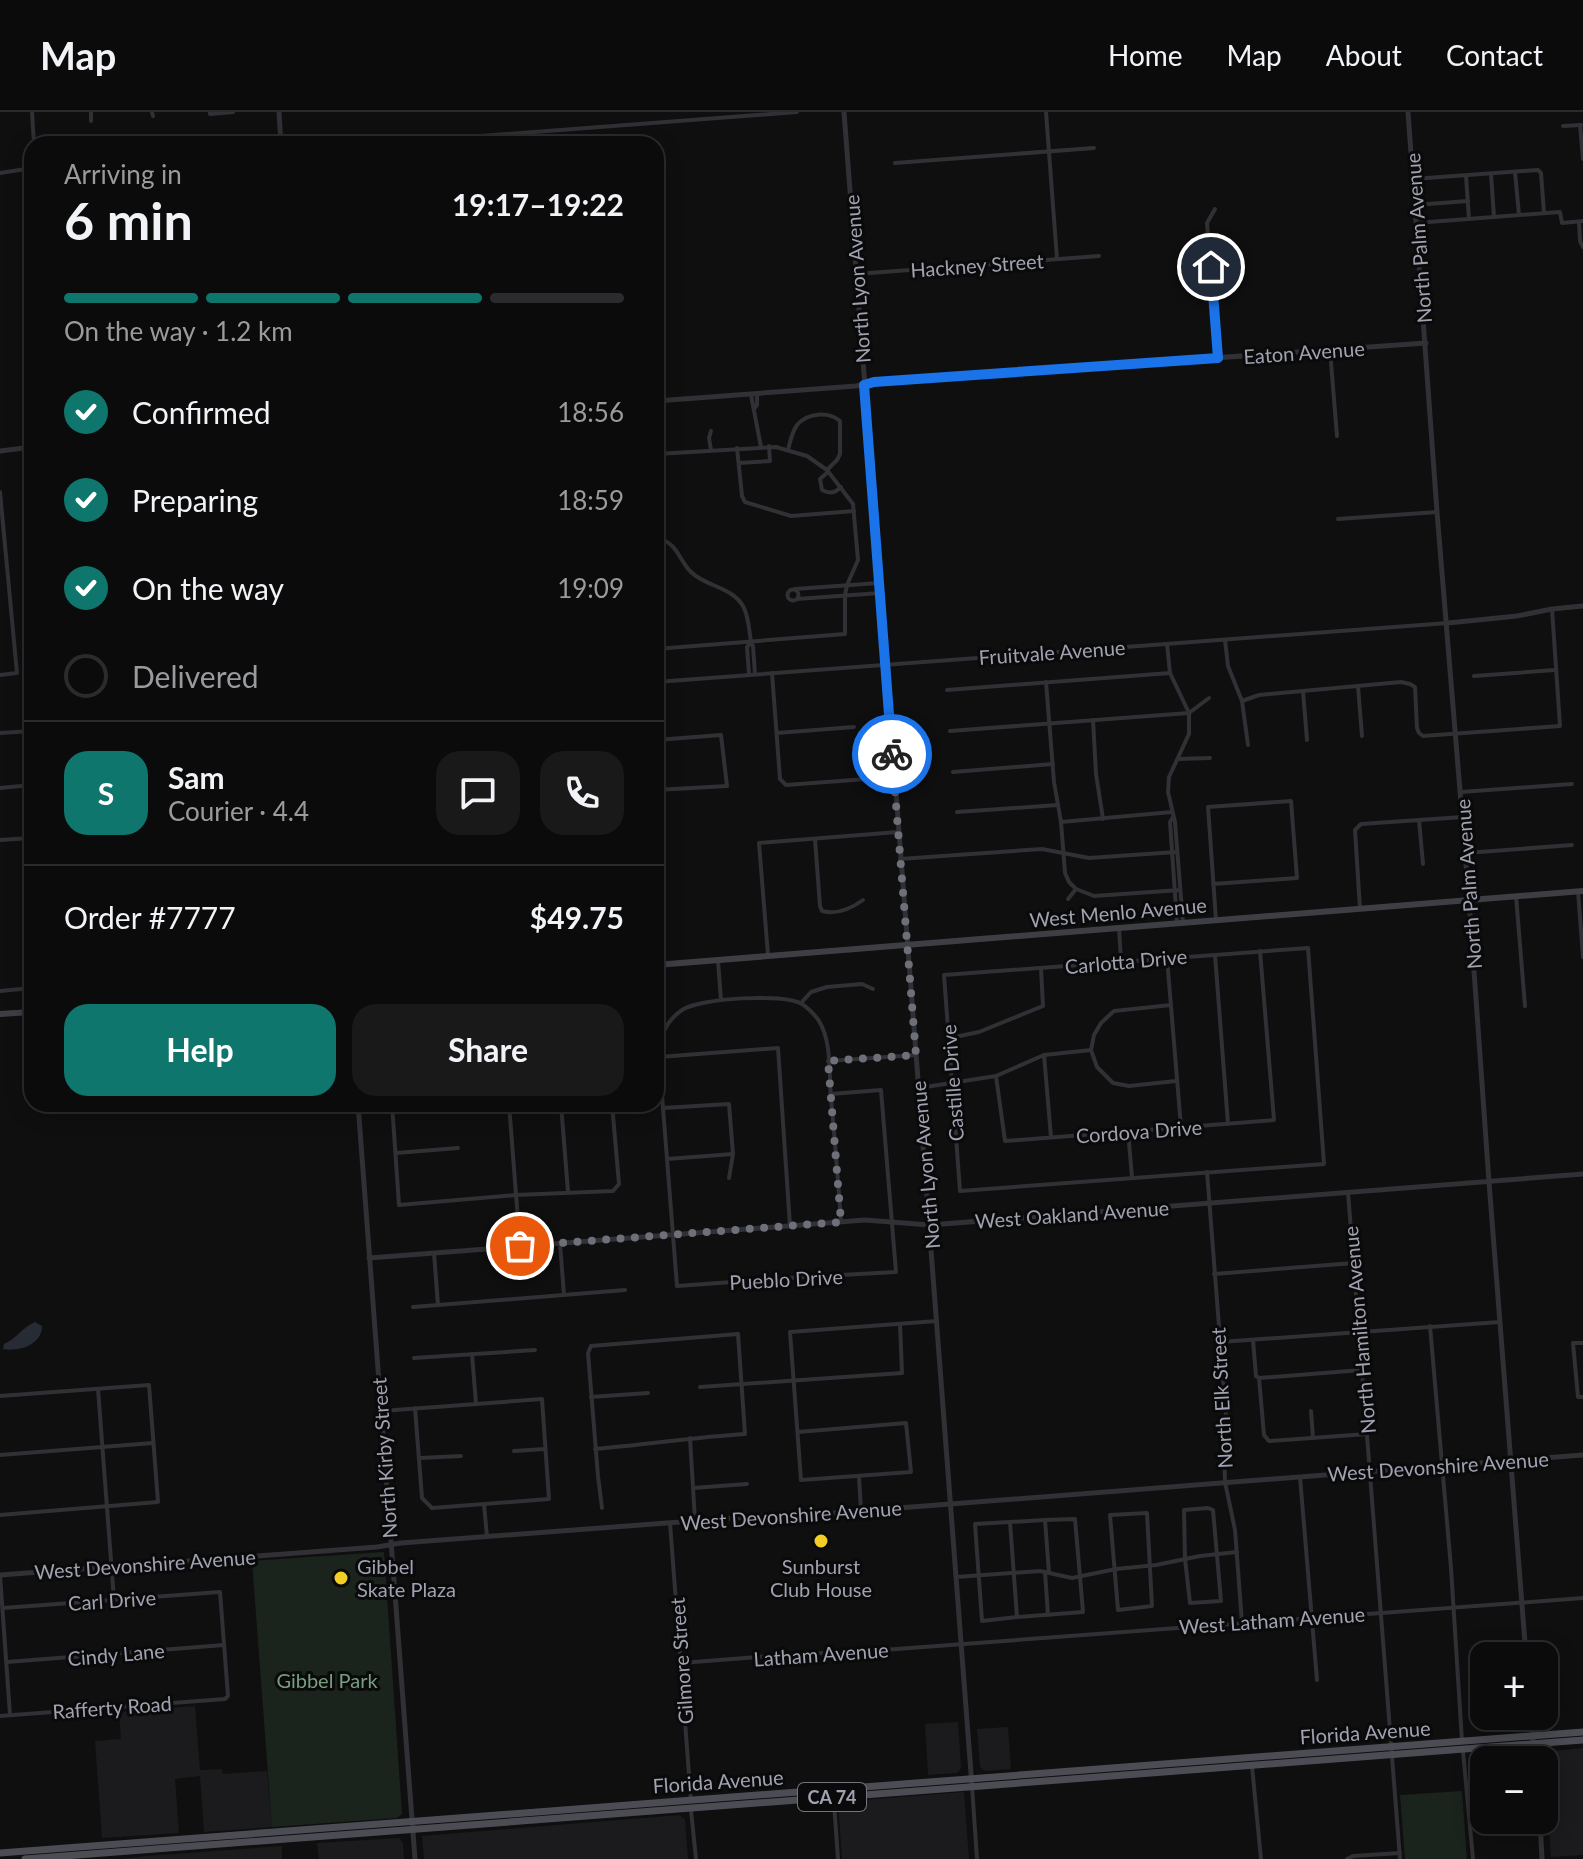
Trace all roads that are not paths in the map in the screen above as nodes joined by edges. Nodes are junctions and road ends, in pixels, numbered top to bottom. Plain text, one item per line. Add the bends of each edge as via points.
1 (32, 112) edge
2 (91, 112) edge
3 (233, 112) edge
4 (279, 112) edge
5 (797, 112) edge
6 (844, 112) edge
7 (1046, 112) edge
8 (1408, 112) edge
9 (210, 113) edge
10 (91, 121) dead end
11 (1582, 125) edge
12 (1563, 126) dead end
13 (34, 136) edge
14 (280, 136) edge
15 (482, 136) edge
16 (1094, 148) dead end
17 (1049, 152) junction
18 (1583, 159) edge
19 (895, 163) dead end
20 (24, 169) edge
21 (1515, 172) junction
22 (0, 173) edge
23 (1491, 174) junction
24 (1466, 176) junction
25 (1413, 179) junction
26 (1468, 201) junction
27 (1415, 205) junction
28 (1215, 209) dead end
29 (1544, 213) junction
30 (1519, 215) junction
31 (1494, 217) junction
32 (1469, 219) junction
33 (1581, 222) edge
34 (1416, 223) junction
35 (1583, 247) edge
36 (1099, 256) dead end
37 (1057, 259) junction
38 (856, 274) junction
39 (1426, 343) junction
40 (1330, 350) junction
41 (1218, 358) junction
42 (864, 385) junction
43 (754, 395) junction
44 (664, 401) edge
45 (711, 431) dead end
46 (1337, 436) dead end
47 (769, 446) junction
48 (761, 447) junction
49 (24, 448) edge
50 (737, 448) junction
51 (711, 450) junction
52 (788, 450) junction
53 (0, 451) edge
54 (664, 453) edge
55 (739, 463) junction
56 (828, 471) junction
57 (841, 487) junction
58 (0, 492) edge
59 (854, 511) junction
60 (1437, 512) junction
61 (2, 514) edge
62 (1338, 519) dead end
63 (664, 540) edge
64 (879, 583) junction
65 (860, 584) junction
66 (847, 585) junction
67 (795, 589) junction
68 (880, 593) junction
69 (860, 594) junction
70 (845, 595) junction
71 (797, 599) junction
72 (1583, 606) edge
73 (1552, 609) junction
74 (1448, 623) junction
75 (1225, 640) junction
76 (751, 642) junction
77 (1167, 644) junction
78 (664, 648) edge
79 (885, 664) junction
80 (1555, 670) junction
81 (772, 673) junction
82 (1170, 673) junction
83 (752, 674) junction
84 (0, 675) edge
85 (1474, 676) dead end
86 (664, 681) edge
87 (1046, 682) junction
88 (1358, 686) junction
89 (947, 690) dead end
90 (1303, 691) junction
91 (1209, 698) dead end
92 (1242, 701) junction
93 (1189, 713) junction
94 (1093, 720) junction
95 (1050, 723) junction
96 (854, 727) dead end
97 (950, 731) dead end
98 (24, 732) edge
99 (0, 733) edge
100 (777, 733) junction
101 (1456, 734) junction
102 (1362, 736) dead end
103 (664, 739) edge
104 (1307, 740) dead end
105 (1248, 745) dead end
106 (1210, 758) dead end
107 (1178, 759) junction
108 (1053, 764) junction
109 (953, 772) dead end
110 (894, 777) junction
111 (1572, 784) dead end
112 (24, 786) edge
113 (0, 788) edge
114 (664, 790) edge
115 (1461, 792) junction
116 (1058, 805) junction
117 (957, 812) dead end
118 (1173, 815) junction
119 (1463, 817) junction
120 (1103, 819) junction
121 (1419, 820) junction
122 (1061, 822) junction
123 (898, 832) junction
124 (24, 838) edge
125 (815, 839) junction
126 (0, 840) edge
127 (1572, 845) dead end
128 (1175, 852) junction
129 (1063, 853) junction
130 (1466, 853) junction
131 (900, 859) junction
132 (1423, 864) dead end
133 (1213, 884) junction
134 (1076, 889) junction
135 (1178, 891) junction
136 (1580, 891) edge
137 (1516, 896) junction
138 (1068, 899) dead end
139 (863, 900) dead end
140 (1469, 900) junction
141 (1360, 909) junction
142 (1216, 920) junction
143 (1180, 923) junction
144 (1119, 928) junction
145 (907, 944) junction
146 (1260, 951) junction
147 (768, 955) junction
148 (1215, 955) junction
149 (1583, 957) edge
150 (1167, 958) junction
151 (718, 959) junction
152 (1121, 962) junction
153 (664, 964) edge
154 (1041, 968) junction
155 (944, 975) joint
156 (24, 989) edge
157 (873, 989) dead end
158 (0, 991) edge
159 (721, 1000) junction
160 (801, 1003) junction
161 (1171, 1005) junction
162 (1525, 1006) dead end
163 (24, 1012) edge
164 (0, 1014) edge
165 (664, 1029) edge
166 (950, 1038) junction
167 (1091, 1050) junction
168 (916, 1055) junction
169 (1044, 1055) junction
170 (664, 1057) edge
171 (828, 1061) junction
172 (996, 1076) junction
173 (1176, 1081) junction
174 (951, 1084) junction
175 (919, 1088) junction
176 (831, 1094) junction
177 (664, 1108) edge
178 (359, 1112) edge
179 (393, 1112) edge
180 (510, 1112) edge
181 (562, 1112) edge
182 (613, 1112) edge
183 (663, 1112) edge
184 (1228, 1124) junction
185 (1181, 1128) junction
186 (1128, 1131) junction
187 (1051, 1137) junction
188 (458, 1148) dead end
189 (396, 1153) junction
190 (733, 1154) junction
191 (667, 1159) junction
192 (1207, 1172) junction
193 (1583, 1174) edge
194 (1132, 1177) junction
195 (729, 1178) dead end
196 (1489, 1182) junction
197 (568, 1192) junction
198 (1348, 1192) junction
199 (516, 1195) junction
200 (1210, 1203) junction
201 (841, 1222) junction
202 (892, 1223) junction
203 (930, 1225) junction
204 (790, 1226) junction
205 (673, 1235) junction
206 (560, 1243) junction
207 (520, 1246) junction
208 (434, 1253) junction
209 (369, 1258) junction
210 (1354, 1263) junction
211 (1214, 1274) junction
212 (625, 1290) dead end
213 (564, 1295) junction
214 (438, 1305) junction
215 (413, 1307) dead end
216 (937, 1321) junction
217 (1500, 1322) junction
218 (900, 1324) junction
219 (1430, 1326) junction
220 (1359, 1332) junction
221 (1253, 1340) junction
222 (1220, 1342) junction
223 (1583, 1343) edge
224 (535, 1350) dead end
225 (472, 1354) junction
226 (414, 1358) dead end
227 (1359, 1370) junction
228 (1259, 1378) junction
229 (794, 1381) junction
230 (742, 1384) junction
231 (700, 1387) dead end
232 (98, 1389) junction
233 (648, 1393) dead end
234 (0, 1396) edge
235 (591, 1397) junction
236 (1581, 1397) edge
237 (476, 1404) junction
238 (415, 1408) junction
239 (381, 1411) junction
240 (1311, 1411) dead end
241 (798, 1432) junction
242 (1367, 1434) junction
243 (690, 1438) junction
244 (1313, 1438) junction
245 (153, 1443) junction
246 (102, 1447) junction
247 (545, 1449) junction
248 (595, 1449) junction
249 (514, 1451) dead end
250 (0, 1455) edge
251 (1583, 1455) edge
252 (461, 1456) dead end
253 (420, 1458) junction
254 (1510, 1461) junction
255 (1443, 1466) junction
256 (1370, 1471) junction
257 (859, 1477) junction
258 (1300, 1477) junction
259 (1225, 1482) junction
260 (747, 1484) dead end
261 (693, 1488) junction
262 (950, 1503) junction
263 (484, 1504) junction
264 (107, 1507) junction
265 (602, 1508) dead end
266 (861, 1511) junction
267 (0, 1515) edge
268 (1045, 1520) junction
269 (695, 1521) junction
270 (1010, 1522) junction
271 (670, 1523) junction
272 (487, 1537) junction
273 (391, 1544) junction
274 (1237, 1552) junction
275 (1218, 1554) junction
276 (1185, 1559) junction
277 (1150, 1566) junction
278 (112, 1567) junction
279 (1114, 1569) junction
280 (1047, 1572) junction
281 (1013, 1573) junction
282 (0, 1575) edge
283 (978, 1576) junction
284 (1079, 1576) junction
285 (956, 1577) junction
286 (1583, 1598) edge
287 (114, 1600) junction
288 (1521, 1602) junction
289 (1454, 1607) junction
290 (3, 1608) junction
291 (1381, 1612) junction
292 (1048, 1615) junction
293 (1017, 1617) junction
294 (1311, 1618) junction
295 (1242, 1623) junction
296 (1525, 1642) edge
297 (961, 1644) junction
298 (224, 1645) junction
299 (7, 1662) junction
300 (681, 1663) junction
301 (1317, 1680) dead end
302 (10, 1715) junction
303 (0, 1716) edge
304 (1532, 1730) edge
305 (1583, 1732) edge
306 (1533, 1740) junction
307 (1583, 1740) edge
308 (1462, 1745) junction
309 (1534, 1746) edge
310 (1392, 1750) junction
311 (1252, 1761) junction
312 (1158, 1764) junction
313 (1085, 1778) junction
314 (972, 1782) junction
315 (833, 1793) junction
316 (691, 1804) junction
317 (599, 1806) junction
318 (539, 1811) junction
319 (531, 1820) junction
320 (478, 1824) junction
321 (413, 1825) junction
322 (265, 1832) junction
323 (1541, 1834) edge
324 (221, 1836) junction
325 (237, 1843) junction
326 (184, 1847) junction
327 (0, 1853) edge
328 (1398, 1855) edge
329 (1379, 1857) edge
330 (25, 1859) edge
331 (415, 1859) edge
332 (696, 1859) edge
333 (838, 1859) edge
334 (977, 1859) edge
335 (1261, 1859) edge
336 (1347, 1859) edge
337 (1473, 1859) edge
338 (1542, 1859) edge

1 - 13 street
2 - 10 street
3 - 9 street
4 - 14 street
5 - 15 street
6 - 38 street, North Lyon Avenue
7 - 17 street
8 - 25 street, North Palm Avenue
11 - 12 street
11 - 18 street
16 - 17 street
17 - 19 street
17 - 37 street
20 - 22 street
21 - 23 street
21 - 29 street via 1541,173
21 - 30 street
23 - 24 street
23 - 31 street
24 - 25 street
24 - 26 street
25 - 27 street, North Palm Avenue
26 - 27 street
26 - 32 street
27 - 34 street, North Palm Avenue
28 - 41 street via 1207,223
29 - 30 street
29 - 33 street via 1560,212 1562,223
30 - 31 street
31 - 32 street
32 - 34 street
33 - 35 street
34 - 39 street, North Palm Avenue
36 - 37 street, Hackney Street
37 - 38 street, Hackney Street
38 - 42 street, North Lyon Avenue
39 - 40 street, Eaton Avenue
39 - 60 street, North Palm Avenue
40 - 41 street, Eaton Avenue
40 - 46 street
41 - 42 street, Eaton Avenue
42 - 43 street, Eaton Avenue
42 - 64 street, North Lyon Avenue
43 - 44 street, Eaton Avenue
43 - 48 street
45 - 51 street
47 - 48 street
47 - 52 street
47 - 55 street via 770,461
48 - 50 street
49 - 53 street
50 - 51 street
50 - 55 street
51 - 54 street
52 - 56 street
52 - 56 street via 798,423 817,415 833,416 840,421 840,454
55 - 59 street via 745,502 791,516
56 - 57 street
56 - 57 street via 820,479 822,490 836,492
57 - 59 street
58 - 61 street
59 - 66 street via 858,560
60 - 62 street
60 - 74 street, North Palm Avenue
61 - 84 street via 17,673
63 - 76 street via 691,572 742,604
64 - 65 street
64 - 68 street, North Lyon Avenue
65 - 66 street
65 - 69 street
66 - 67 street
66 - 70 street
67 - 71 street
67 - 71 street via 787,595
68 - 69 street
68 - 79 street, North Lyon Avenue
69 - 70 street
70 - 71 street
70 - 76 street via 845,634
72 - 73 street
73 - 74 street
73 - 80 street
74 - 75 street, Fruitvale Avenue
74 - 101 street, North Palm Avenue
75 - 77 street, Fruitvale Avenue
75 - 92 street via 1228,666
76 - 78 street
76 - 83 street via 747,647
77 - 79 street, Fruitvale Avenue
77 - 82 street
79 - 81 street, Fruitvale Avenue
79 - 110 street, North Lyon Avenue
80 - 85 street
80 - 101 street via 1560,726
81 - 83 street, Fruitvale Avenue
81 - 100 street
82 - 87 street
82 - 93 street
83 - 86 street, Fruitvale Avenue
87 - 89 street
87 - 95 street
88 - 90 street
88 - 101 street via 1410,684 1416,691 1419,733
88 - 102 street
90 - 92 street
90 - 104 street
91 - 93 street
92 - 105 street
93 - 94 street
93 - 107 street via 1189,734
94 - 95 street
94 - 120 street
95 - 97 street
95 - 108 street
96 - 100 street
98 - 99 street
100 - 110 street via 780,779 786,785
101 - 115 street, North Palm Avenue
103 - 114 street via 721,735 727,786
106 - 107 street
107 - 118 street via 1169,777
108 - 109 street
108 - 116 street
110 - 123 street, North Lyon Avenue
111 - 115 street
112 - 113 street
115 - 119 street, North Palm Avenue
116 - 117 street
116 - 122 street
118 - 120 street
118 - 128 street
119 - 121 street
119 - 130 street, North Palm Avenue
120 - 122 street
121 - 132 street
121 - 141 street via 1361,824 1355,830
122 - 129 street
123 - 125 street
123 - 131 street, North Lyon Avenue
124 - 126 street
125 - 139 street via 822,911 852,908
125 - 147 street via 759,843
127 - 130 street
128 - 129 street via 1089,858
128 - 135 street
129 - 131 street via 1042,849
129 - 134 street via 1067,878
130 - 140 street, North Palm Avenue
131 - 145 street, North Lyon Avenue
133 - 133 street via 1208,807 1291,801 1297,878
133 - 142 street
134 - 135 street via 1094,896
134 - 138 street
135 - 143 street
136 - 137 main road, West Menlo Avenue
136 - 149 street
137 - 140 main road, West Menlo Avenue
137 - 162 street
140 - 141 main road, West Menlo Avenue
140 - 196 street, North Palm Avenue
141 - 142 main road, West Menlo Avenue
142 - 143 main road, West Menlo Avenue
143 - 144 main road, West Menlo Avenue
144 - 145 main road, West Menlo Avenue
144 - 152 street
145 - 147 main road, West Menlo Avenue
145 - 168 street, North Lyon Avenue
146 - 148 street, Carlotta Drive
146 - 184 street, Cordova Drive via 1274,1120
146 - 192 street, Carlotta Drive via 1308,948 1324,1164
147 - 151 main road, West Menlo Avenue
148 - 150 street, Carlotta Drive
148 - 184 street
150 - 152 street, Carlotta Drive
150 - 161 street
151 - 153 main road, West Menlo Avenue
151 - 159 street
152 - 154 street, Carlotta Drive
154 - 155 street, Carlotta Drive
154 - 166 street via 1043,1006
155 - 166 street, Castille Drive
156 - 158 street
157 - 160 street via 862,984 827,987 811,992
159 - 160 street via 782,998
159 - 165 street via 683,1009
160 - 171 street via 819,1020
161 - 167 street via 1114,1011 1101,1023
161 - 173 street
163 - 164 main road
166 - 174 street, Castille Drive
167 - 169 street
167 - 173 street via 1097,1067 1113,1083
168 - 171 street
168 - 175 street, North Lyon Avenue
169 - 172 street
169 - 187 street
170 - 204 street via 778,1048
171 - 176 street
172 - 174 street
172 - 187 street, Cordova Drive via 1005,1141
173 - 185 street
174 - 175 street
174 - 194 street, Castille Drive via 960,1191
175 - 203 street, North Lyon Avenue
176 - 201 street
176 - 202 street via 881,1090
177 - 190 street via 729,1104
178 - 209 street, North Kirby Street
179 - 189 street
180 - 199 street
181 - 197 street
182 - 197 street via 619,1184 613,1191
183 - 191 street
184 - 185 street, Cordova Drive
185 - 186 street, Cordova Drive
186 - 187 street, Cordova Drive
186 - 194 street
188 - 189 street
189 - 199 street via 399,1205
190 - 191 street
190 - 195 street
191 - 205 street
192 - 194 street
192 - 200 street, North Elk Street
193 - 196 street, West Oakland Avenue
196 - 198 street, West Oakland Avenue
196 - 217 street, North Palm Avenue
197 - 199 street
198 - 200 street, West Oakland Avenue
198 - 210 street, North Hamilton Avenue
199 - 207 street
200 - 203 street, West Oakland Avenue
200 - 211 street, North Elk Street
201 - 202 street, West Oakland Avenue
201 - 204 street, West Oakland Avenue
202 - 203 street, West Oakland Avenue
202 - 205 street, Pueblo Drive via 896,1272 677,1286
203 - 216 street, North Lyon Avenue
204 - 205 street, West Oakland Avenue
205 - 206 street, West Oakland Avenue
206 - 207 street, West Oakland Avenue
206 - 213 street
207 - 208 street, West Oakland Avenue
208 - 209 street, West Oakland Avenue
208 - 214 street
209 - 239 street, North Kirby Street
210 - 211 street
210 - 220 street, North Hamilton Avenue
211 - 222 street, North Elk Street
212 - 213 street
213 - 214 street
214 - 215 street
216 - 218 street
216 - 262 street, North Lyon Avenue
217 - 219 street
217 - 254 street, North Palm Avenue
218 - 229 street via 902,1373
218 - 229 street via 790,1332
219 - 220 street
219 - 255 street
220 - 221 street
220 - 227 street, North Hamilton Avenue
221 - 222 street
221 - 228 street
222 - 259 street, North Elk Street
223 - 236 street via 1573,1343
224 - 225 street
225 - 226 street
225 - 237 street
227 - 228 street
227 - 242 street, North Hamilton Avenue
228 - 244 street via 1269,1441
229 - 230 street
229 - 241 street
230 - 231 street
230 - 235 street via 738,1334 591,1346
230 - 243 street via 745,1434
232 - 234 street
232 - 245 street via 149,1385
232 - 246 street
233 - 235 street
235 - 248 street
237 - 238 street
237 - 247 street via 542,1399
238 - 239 street
238 - 253 street
239 - 273 street, North Kirby Street
240 - 244 street
241 - 257 street via 801,1480
241 - 257 street via 906,1423 911,1472
242 - 244 street
242 - 256 street, North Hamilton Avenue
243 - 248 street
243 - 261 street
245 - 246 street
245 - 264 street via 158,1502
246 - 250 street
246 - 264 street
247 - 249 street
247 - 263 street via 549,1499
248 - 265 street
251 - 254 street, West Devonshire Avenue
252 - 253 street
253 - 263 street via 422,1498 432,1508
254 - 255 street, West Devonshire Avenue
254 - 288 street, North Palm Avenue
255 - 256 street, West Devonshire Avenue
255 - 289 street
256 - 258 street, West Devonshire Avenue
256 - 291 street, North Hamilton Avenue
257 - 266 street
258 - 259 street, West Devonshire Avenue
258 - 294 street
259 - 262 street, West Devonshire Avenue
259 - 274 street, North Elk Street
260 - 261 street
261 - 269 street
262 - 266 street, West Devonshire Avenue
262 - 285 street, North Lyon Avenue
263 - 272 street
264 - 267 street
264 - 278 street
266 - 269 street, West Devonshire Avenue
268 - 270 street
268 - 280 street
268 - 284 street via 1075,1519
269 - 271 street, West Devonshire Avenue
270 - 281 street
270 - 283 street via 975,1524
271 - 272 street, West Devonshire Avenue
271 - 300 street, Gilmore Street
272 - 273 street, West Devonshire Avenue
273 - 278 street, West Devonshire Avenue
273 - 321 street, North Kirby Street
274 - 275 street
274 - 295 street, North Elk Street
275 - 276 street
275 - 276 street via 1221,1601 1190,1603
275 - 276 street via 1213,1510 1184,1510
276 - 277 street
277 - 279 street
277 - 279 street via 1152,1606 1118,1610
277 - 279 street via 1147,1513 1110,1515
278 - 282 street, West Devonshire Avenue
278 - 287 street
279 - 284 street
280 - 281 street
280 - 284 street
280 - 292 street
281 - 283 street
281 - 293 street
282 - 290 street
283 - 285 street
283 - 293 street via 982,1621
284 - 292 street via 1083,1612
285 - 297 street, North Lyon Avenue
286 - 288 street, West Latham Avenue
287 - 290 street, Carl Drive
287 - 298 street, Carl Drive via 220,1592
288 - 289 street, West Latham Avenue
288 - 296 street, North Palm Avenue
289 - 291 street, West Latham Avenue
289 - 308 street
290 - 299 street
291 - 294 street, West Latham Avenue
291 - 310 street, North Hamilton Avenue
292 - 293 street
294 - 295 street, West Latham Avenue
294 - 301 street
295 - 297 street, West Latham Avenue
297 - 300 street, Latham Avenue
297 - 314 street, North Lyon Avenue
298 - 299 street, Cindy Lane
298 - 302 street, Rafferty Road via 225,1699
299 - 302 street
300 - 316 street, Gilmore Street
302 - 303 street, Rafferty Road
304 - 306 street
305 - 306 main road, Florida Avenue
306 - 307 main road, Florida Avenue / CA 74
306 - 308 main road, Florida Avenue / CA 74
306 - 309 street
308 - 310 main road, Florida Avenue / CA 74
308 - 337 street
310 - 311 main road, Florida Avenue / CA 74
310 - 328 street, North Hamilton Avenue
311 - 312 main road, Florida Avenue
311 - 313 main road, Florida Avenue / CA 74
311 - 335 street
312 - 313 main road
312 - 314 main road, Florida Avenue
313 - 314 main road, Florida Avenue / CA 74
314 - 315 main road, Florida Avenue / CA 74
314 - 334 street
315 - 316 main road, Florida Avenue / CA 74
315 - 333 street
316 - 317 main road, Florida Avenue
316 - 319 main road, Florida Avenue / CA 74
316 - 332 street, Gilmore Street
317 - 318 main road, Florida Avenue
317 - 319 main road
318 - 320 main road
318 - 321 main road, Florida Avenue
319 - 320 main road, Florida Avenue / CA 74
320 - 321 main road, Florida Avenue / CA 74
321 - 322 main road, Florida Avenue
321 - 325 main road, Florida Avenue / CA 74
321 - 331 street, North Kirby Street
322 - 324 main road, Florida Avenue
322 - 325 main road
323 - 338 street
324 - 326 main road
324 - 327 main road, Florida Avenue
325 - 326 main road, Florida Avenue / CA 74
326 - 330 main road, Florida Avenue / CA 74
328 - 329 street
329 - 336 street

